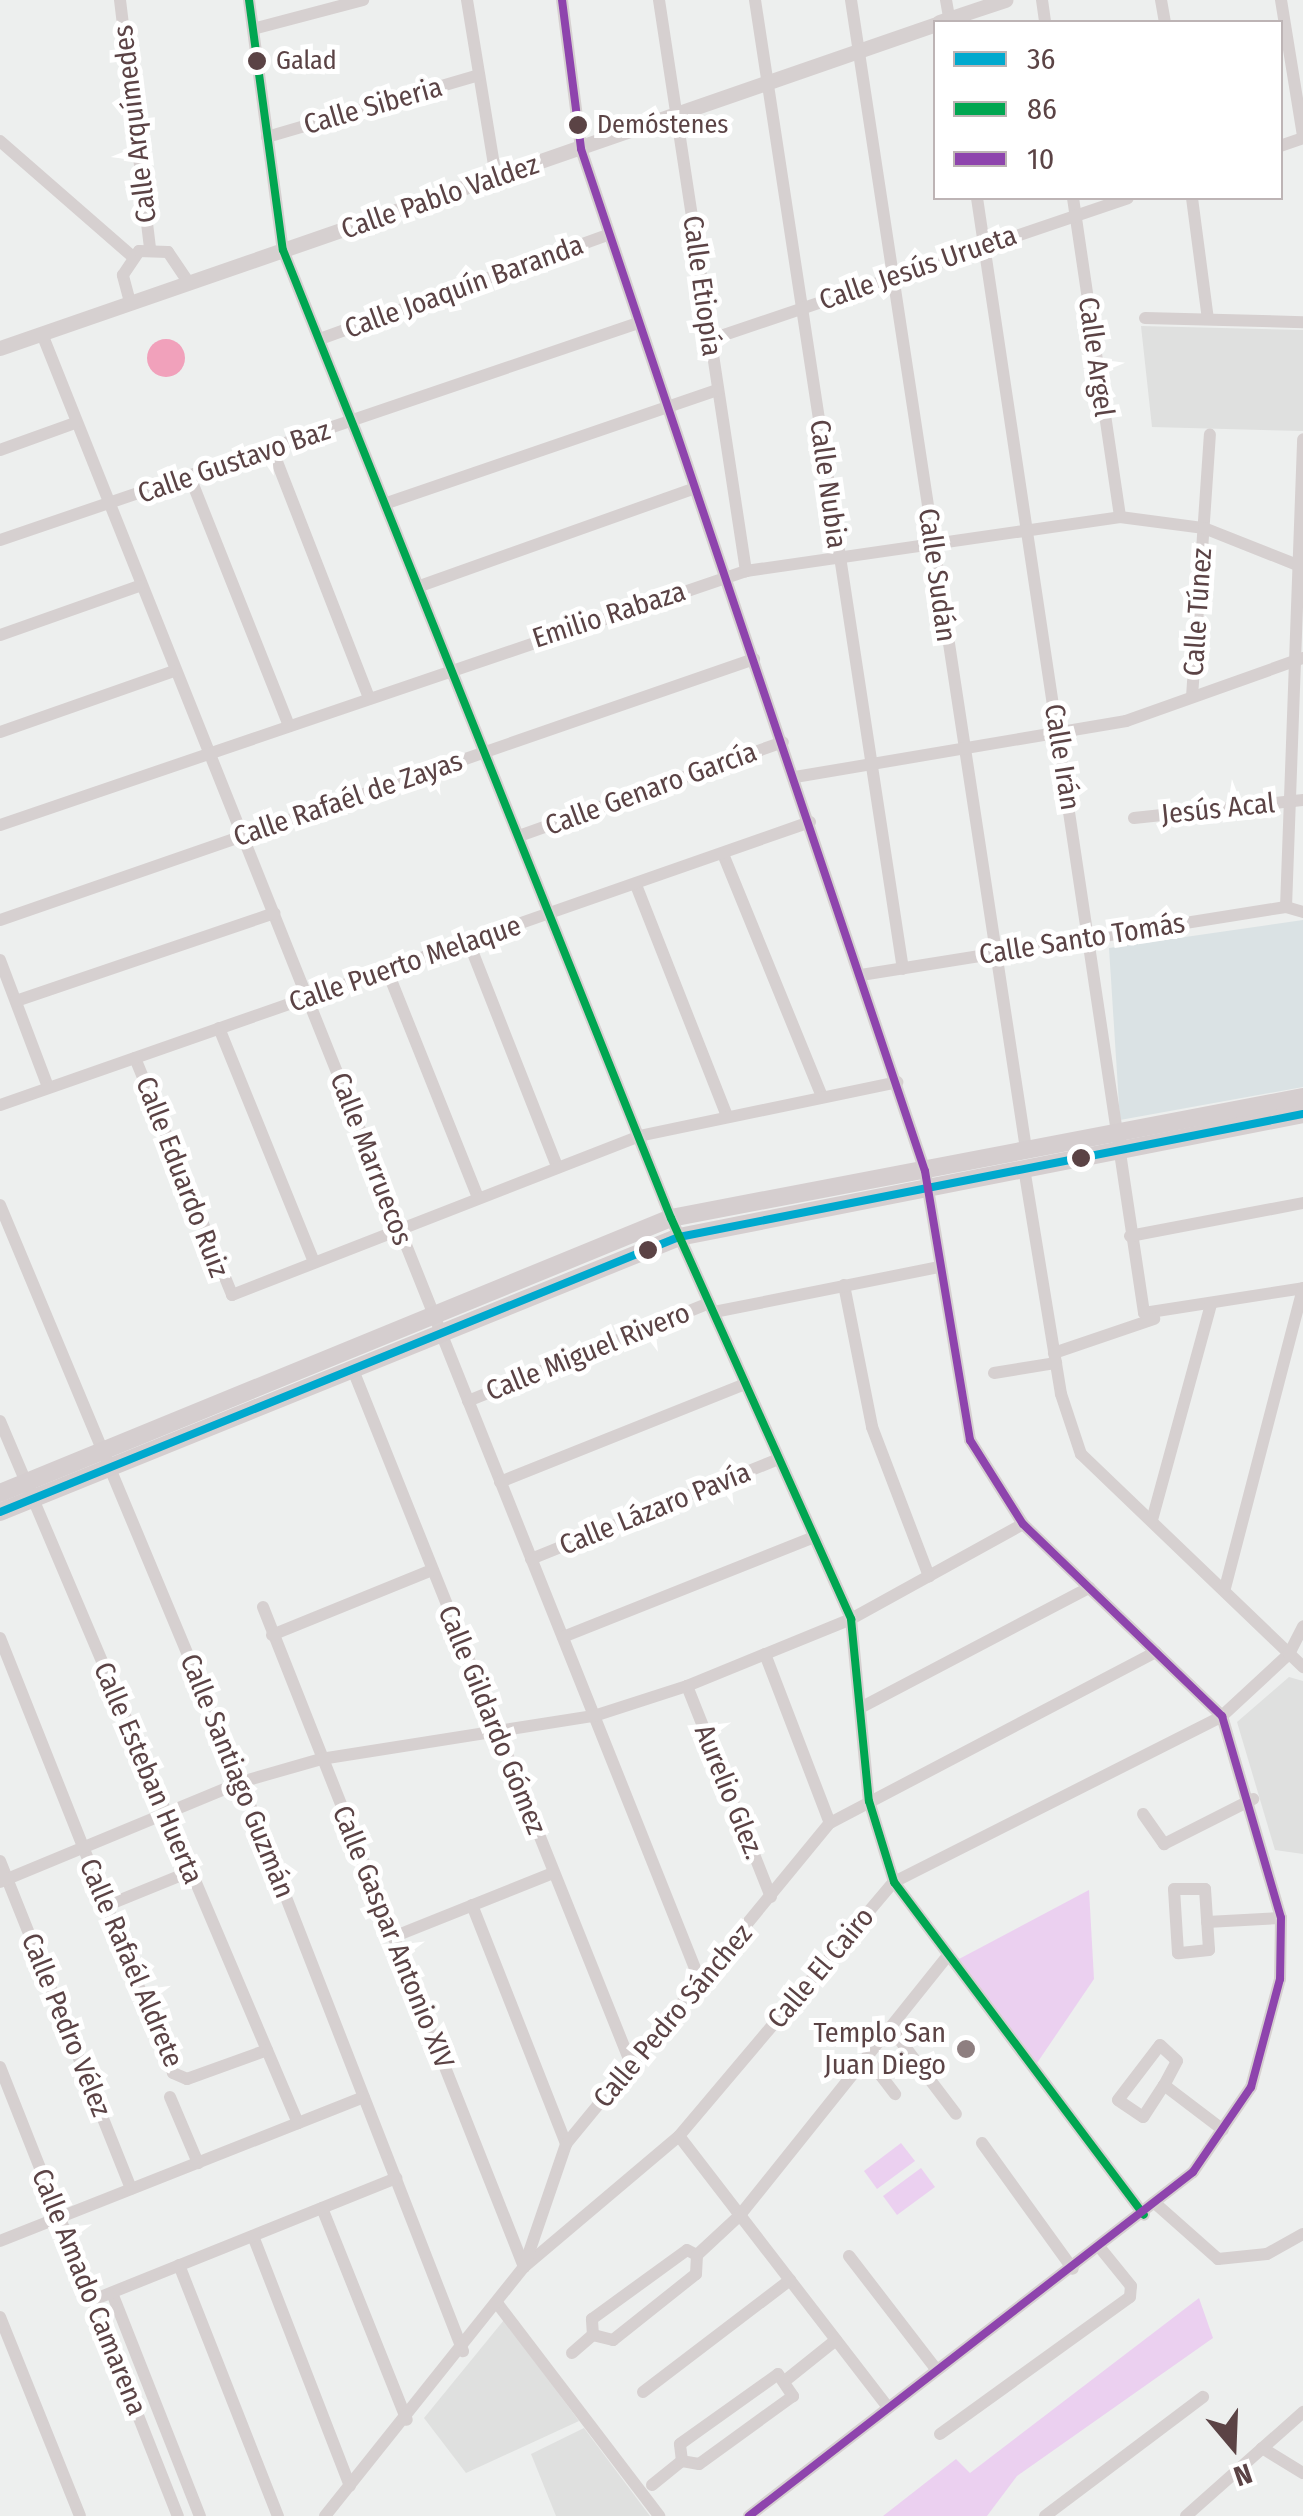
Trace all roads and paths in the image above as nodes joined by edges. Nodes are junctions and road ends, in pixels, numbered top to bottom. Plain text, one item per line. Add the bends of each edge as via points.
1 (120, 0) edge
2 (250, 0) edge
3 (363, 0) edge
4 (467, 0) edge
5 (562, 0) edge
6 (659, 0) edge
7 (755, 0) edge
8 (851, 0) edge
9 (1005, 0) edge
10 (1281, 0) edge
11 (949, 20) edge
12 (933, 25) edge
13 (254, 29) junction
14 (858, 50) junction
15 (479, 75) junction
16 (768, 80) junction
17 (676, 114) junction
18 (267, 137) junction
19 (1303, 137) edge
20 (0, 142) edge
21 (581, 148) junction
22 (496, 178) junction
23 (977, 200) edge
24 (1072, 200) edge
25 (1122, 200) edge
26 (1192, 200) edge
27 (1075, 215) junction
28 (608, 235) junction
29 (984, 245) junction
30 (150, 248) junction
31 (283, 250) junction
32 (132, 256) junction
33 (893, 276) junction
34 (188, 282) junction
35 (130, 302) junction
36 (802, 307) junction
37 (1145, 318) dead end
38 (1208, 320) junction
39 (1303, 322) edge
40 (638, 323) junction
41 (42, 334) junction
42 (320, 339) junction
43 (709, 340) junction
44 (0, 348) edge
45 (717, 390) junction
46 (667, 407) junction
47 (352, 422) junction
48 (75, 423) junction
49 (1210, 435) dead end
50 (1303, 439) edge
51 (272, 449) junction
52 (0, 450) edge
53 (190, 477) junction
54 (695, 488) junction
55 (386, 503) junction
56 (108, 506) junction
57 (1120, 517) junction
58 (1204, 528) junction
59 (1026, 531) junction
60 (0, 540) edge
61 (932, 546) junction
62 (839, 560) junction
63 (1295, 564) junction
64 (746, 571) junction
65 (726, 576) junction
66 (140, 586) junction
67 (420, 586) junction
68 (0, 635) edge
69 (754, 659) junction
70 (1298, 660) edge
71 (452, 667) junction
72 (174, 671) junction
73 (1192, 697) junction
74 (369, 698) junction
75 (289, 726) junction
76 (0, 732) edge
77 (1058, 734) junction
78 (782, 742) junction
79 (962, 748) junction
80 (485, 752) junction
81 (208, 754) junction
82 (870, 763) junction
83 (794, 777) junction
84 (1297, 800) edge
85 (1134, 818) dead end
86 (810, 822) junction
87 (0, 825) edge
88 (242, 835) junction
89 (519, 836) junction
90 (724, 854) junction
91 (636, 885) junction
92 (1286, 907) junction
93 (1303, 912) edge
94 (274, 913) junction
95 (550, 914) junction
96 (0, 920) edge
97 (1089, 938) junction
98 (469, 943) junction
99 (996, 953) junction
100 (0, 960) edge
101 (903, 969) junction
102 (387, 970) junction
103 (862, 976) junction
104 (308, 997) junction
105 (16, 1001) junction
106 (220, 1028) junction
107 (136, 1058) junction
108 (897, 1082) junction
109 (48, 1087) junction
110 (822, 1097) junction
111 (1303, 1097) edge
112 (0, 1105) edge
113 (1303, 1114) edge
114 (727, 1116) junction
115 (639, 1136) junction
116 (1115, 1141) junction
117 (1025, 1158) junction
118 (556, 1166) junction
119 (927, 1179) junction
120 (477, 1196) junction
121 (1303, 1203) edge
122 (0, 1205) edge
123 (671, 1218) junction
124 (397, 1228) junction
125 (678, 1236) junction
126 (1130, 1236) junction
127 (314, 1262) junction
128 (940, 1268) junction
129 (844, 1284) junction
130 (1303, 1288) edge
131 (1211, 1306) junction
132 (712, 1308) junction
133 (431, 1313) junction
134 (1150, 1318) junction
135 (441, 1334) junction
136 (1055, 1358) junction
137 (353, 1370) junction
138 (994, 1372) dead end
139 (745, 1384) junction
140 (468, 1401) junction
141 (0, 1421) edge
142 (99, 1450) junction
143 (779, 1459) junction
144 (111, 1470) junction
145 (500, 1482) junction
146 (30, 1491) junction
147 (0, 1493) edge
148 (0, 1512) edge
149 (1152, 1520) junction
150 (1024, 1524) junction
151 (814, 1537) junction
152 (531, 1559) junction
153 (432, 1570) junction
154 (929, 1576) junction
155 (1089, 1588) junction
156 (1225, 1588) junction
157 (262, 1608) dead end
158 (851, 1619) junction
159 (1303, 1626) edge
160 (272, 1634) junction
161 (563, 1637) junction
162 (0, 1638) edge
163 (1156, 1652) junction
164 (765, 1654) junction
165 (1289, 1654) junction
166 (1303, 1667) edge
167 (687, 1686) junction
168 (860, 1708) junction
169 (594, 1716) junction
170 (1222, 1716) junction
171 (496, 1732) junction
172 (322, 1759) junction
173 (242, 1782) junction
174 (1253, 1799) junction
175 (869, 1801) junction
176 (163, 1812) junction
177 (1142, 1814) dead end
178 (830, 1823) junction
179 (82, 1848) junction
180 (0, 1861) edge
181 (189, 1872) junction
182 (553, 1873) junction
183 (4, 1881) edge
184 (894, 1882) junction
185 (771, 1897) junction
186 (472, 1905) junction
187 (103, 1907) junction
188 (1281, 1918) junction
189 (1207, 1922) junction
190 (392, 1936) junction
191 (946, 1958) junction
192 (701, 1983) junction
193 (893, 2030) junction
194 (266, 2050) junction
195 (869, 2060) junction
196 (0, 2067) edge
197 (632, 2068) junction
198 (1164, 2085) junction
199 (895, 2094) dead end
200 (170, 2097) dead end
201 (364, 2098) junction
202 (956, 2114) dead end
203 (298, 2124) junction
204 (1223, 2130) junction
205 (680, 2136) junction
206 (982, 2143) dead end
207 (566, 2144) junction
208 (198, 2163) junction
209 (396, 2178) junction
210 (131, 2189) junction
211 (1156, 2204) junction
212 (322, 2208) junction
213 (1144, 2214) junction
214 (740, 2215) junction
215 (60, 2218) junction
216 (1303, 2234) edge
217 (253, 2236) junction
218 (0, 2241) edge
219 (1101, 2249) junction
220 (697, 2255) junction
221 (849, 2256) dead end
222 (180, 2266) junction
223 (524, 2267) junction
224 (1073, 2269) junction
225 (790, 2280) junction
226 (112, 2293) junction
227 (93, 2300) junction
228 (497, 2303) junction
229 (0, 2317) edge
230 (593, 2335) junction
231 (836, 2340) junction
232 (462, 2352) junction
233 (572, 2353) dead end
234 (936, 2370) junction
235 (786, 2380) junction
236 (643, 2392) dead end
237 (1204, 2397) dead end
238 (887, 2406) junction
239 (1303, 2412) edge
240 (408, 2420) junction
241 (940, 2434) dead end
242 (1262, 2448) junction
243 (682, 2461) junction
244 (1303, 2474) edge
245 (652, 2484) dead end
246 (350, 2486) junction
247 (80, 2516) edge
248 (178, 2516) edge
249 (200, 2516) edge
250 (278, 2516) edge
251 (325, 2516) edge
252 (658, 2516) edge
253 (749, 2516) edge
254 (1045, 2516) edge
255 (1186, 2516) edge

1 - 30 street, Calle Arquímedes
2 - 13 street
3 - 13 street
4 - 15 street
5 - 21 street
6 - 17 street, Calle Etiopía
7 - 16 street, Calle Nubia
8 - 14 street, Calle Sudán
9 - 11 street, Calle Pablo Valdez
10 - 19 street
12 - 14 street, Calle Pablo Valdez
13 - 18 street
14 - 16 street, Calle Pablo Valdez
14 - 33 street, Calle Sudán
15 - 18 street, Calle Siberia
15 - 22 street
16 - 17 street, Calle Pablo Valdez
16 - 36 street, Calle Nubia
17 - 21 street, Calle Pablo Valdez
17 - 43 street, Calle Etiopía
18 - 31 street
20 - 32 street
21 - 22 street, Calle Pablo Valdez
21 - 28 street
22 - 31 street, Calle Pablo Valdez
23 - 29 street, Calle Irán
24 - 27 street, Calle Argel
25 - 27 street, Calle Jesús Urueta
26 - 38 street
27 - 29 street, Calle Jesús Urueta
27 - 57 street, Calle Argel
28 - 40 street
28 - 42 street, Calle Joaquín Baranda
29 - 33 street, Calle Jesús Urueta
29 - 59 street, Calle Irán
30 - 32 street
30 - 34 street via 176,258
31 - 34 street, Calle Pablo Valdez
31 - 42 street
32 - 35 street via 124,275
33 - 36 street, Calle Jesús Urueta
33 - 61 street, Calle Sudán
34 - 35 street, Calle Pablo Valdez
35 - 41 street, Calle Pablo Valdez
36 - 43 street, Calle Jesús Urueta
36 - 62 street, Calle Nubia
37 - 38 street
38 - 39 street
40 - 46 street
40 - 47 street, Calle Gustavo Baz
41 - 44 street, Calle Pablo Valdez
41 - 48 street, Calle Marruecos
42 - 47 street
43 - 45 street, Calle Etiopía
45 - 46 street
45 - 64 street, Calle Etiopía
46 - 54 street
46 - 55 street
47 - 51 street, Calle Gustavo Baz
47 - 55 street
48 - 52 street
48 - 56 street, Calle Marruecos
49 - 58 street, Calle Túnez
50 - 63 street
51 - 53 street, Calle Gustavo Baz
51 - 74 street
53 - 56 street, Calle Gustavo Baz
53 - 75 street
54 - 65 street
54 - 67 street
55 - 67 street
56 - 60 street, Calle Gustavo Baz
56 - 66 street, Calle Marruecos
57 - 58 street, Emilio Rabaza
57 - 59 street, Emilio Rabaza
58 - 63 street, Emilio Rabaza
58 - 73 street, Calle Túnez
59 - 61 street, Emilio Rabaza
59 - 77 street, Calle Irán
61 - 62 street, Emilio Rabaza
61 - 79 street, Calle Sudán
62 - 64 street, Emilio Rabaza
62 - 82 street, Calle Nubia
63 - 70 street
64 - 65 street, Emilio Rabaza
65 - 69 street
65 - 71 street, Emilio Rabaza
66 - 68 street
66 - 72 street, Calle Marruecos
67 - 71 street
69 - 78 street
69 - 80 street, Calle Rafaél de Zayas
70 - 73 street
70 - 84 street
71 - 74 street, Emilio Rabaza
71 - 80 street
72 - 76 street
72 - 81 street, Calle Marruecos
73 - 77 street
74 - 75 street, Emilio Rabaza
75 - 81 street, Emilio Rabaza
77 - 79 street
77 - 97 street, Calle Irán
78 - 83 street
78 - 89 street, Calle Genaro García
79 - 82 street
79 - 99 street, Calle Sudán
80 - 88 street, Calle Rafaél de Zayas
80 - 89 street
81 - 87 street, Emilio Rabaza
81 - 88 street, Calle Marruecos
82 - 83 street
82 - 101 street, Calle Nubia
83 - 86 street
84 - 85 street, Jesús Acal
84 - 92 street
86 - 90 street, Calle Puerto Melaque
86 - 103 street
88 - 94 street, Calle Marruecos
88 - 96 street, Calle Rafaél de Zayas
89 - 95 street
90 - 91 street, Calle Puerto Melaque
90 - 110 street
91 - 95 street, Calle Puerto Melaque
91 - 114 street
92 - 93 street, Calle Santo Tomás
92 - 97 street, Calle Santo Tomás
94 - 104 street, Calle Marruecos
94 - 105 street
95 - 98 street, Calle Puerto Melaque
95 - 115 street
97 - 99 street, Calle Santo Tomás
97 - 116 street, Calle Irán
98 - 102 street, Calle Puerto Melaque
98 - 118 street
99 - 101 street, Calle Santo Tomás
99 - 117 street, Calle Sudán
100 - 105 street
101 - 103 street, Calle Santo Tomás
102 - 104 street, Calle Puerto Melaque
102 - 120 street
103 - 108 street
104 - 106 street, Calle Puerto Melaque
104 - 124 street, Calle Marruecos
105 - 109 street
106 - 107 street, Calle Puerto Melaque
106 - 127 street
107 - 109 street, Calle Puerto Melaque
107 - 127 street, Calle Eduardo Ruiz via 232,1295
108 - 110 street
108 - 119 street
109 - 112 street, Calle Puerto Melaque
110 - 114 street
111 - 116 main road
113 - 116 main road
114 - 115 street
115 - 118 street
115 - 123 street
116 - 117 main road
116 - 126 street, Calle Irán
117 - 119 main road
117 - 136 street, Calle Sudán
118 - 120 street
119 - 123 main road
119 - 125 main road
119 - 128 street
120 - 124 street
121 - 126 street
122 - 142 street, Calle Santiago Guzmán
123 - 125 street
123 - 133 main road
124 - 127 street
124 - 133 street, Calle Marruecos
125 - 132 street
125 - 135 main road
126 - 134 street, Calle Irán
128 - 129 street, Calle Miguel Rivero
128 - 150 street via 970,1440
129 - 132 street, Calle Miguel Rivero
129 - 154 street via 872,1427
130 - 131 street
130 - 156 street
131 - 134 street
131 - 149 street
132 - 139 street
132 - 140 street, Calle Miguel Rivero
133 - 135 street, Calle Marruecos
133 - 142 main road
134 - 136 street
135 - 137 main road
135 - 140 street, Calle Marruecos
136 - 138 street
136 - 149 street, Calle Sudán via 1081,1454
137 - 144 main road
137 - 153 street, Calle Gildardo Gómez
139 - 143 street
139 - 145 street
140 - 145 street, Calle Marruecos
141 - 146 street, Calle Esteban Huerta
142 - 144 street, Calle Santiago Guzmán
142 - 146 main road
143 - 151 street
143 - 152 street, Calle Lázaro Pavía
144 - 146 main road
144 - 173 street, Calle Santiago Guzmán
145 - 152 street, Calle Marruecos
146 - 147 main road
146 - 148 main road
146 - 176 street, Calle Esteban Huerta
149 - 156 street, Calle Sudán
150 - 154 street
150 - 155 street
151 - 158 street
151 - 161 street
152 - 161 street, Calle Marruecos
153 - 160 street
153 - 171 street, Calle Gildardo Gómez
154 - 158 street
155 - 163 street
155 - 168 street
156 - 165 street, Calle Sudán
157 - 160 street, Calle Gaspar Antonio XIV
158 - 164 street
158 - 168 street
159 - 165 street, Calle El Cairo
160 - 172 street, Calle Gaspar Antonio XIV
161 - 169 street, Calle Marruecos
162 - 179 street, Calle Rafaél Aldrete
163 - 170 street
163 - 175 street, Calle Pedro Sánchez
164 - 167 street
164 - 178 street
165 - 166 street, Calle Sudán
165 - 170 street, Calle El Cairo
167 - 169 street
167 - 185 street, Aurelio Glez.
168 - 175 street
169 - 171 street
169 - 192 street, Calle Marruecos
170 - 174 street
170 - 184 street, Calle El Cairo
171 - 172 street
171 - 182 street, Calle Gildardo Gómez
172 - 173 street
172 - 190 street, Calle Gaspar Antonio XIV
173 - 176 street
173 - 201 street, Calle Santiago Guzmán
174 - 177 street via 1162,1844
174 - 188 street
175 - 178 street, Calle Pedro Sánchez
175 - 184 street
176 - 179 street
176 - 181 street, Calle Esteban Huerta
178 - 185 street, Calle Pedro Sánchez
179 - 183 street
179 - 187 street, Calle Rafaél Aldrete
180 - 183 street, Calle Pedro Vélez
181 - 187 street
181 - 194 street, Calle Esteban Huerta
182 - 186 street
182 - 197 street, Calle Gildardo Gómez
183 - 210 street, Calle Pedro Vélez
184 - 191 street
184 - 205 street, Calle El Cairo
185 - 192 street, Calle Pedro Sánchez
186 - 190 street
186 - 207 street
187 - 194 street, Calle Rafaél Aldrete via 180,2079
188 - 189 street
188 - 204 street via 1280,1978 1263,2050
189 - 189 street via 1205,1889 1174,1889 1178,1954 1209,1950
190 - 223 street, Calle Gaspar Antonio XIV
191 - 193 street
191 - 213 street
192 - 197 street, Calle Pedro Sánchez
193 - 195 street
193 - 202 street
194 - 203 street, Calle Esteban Huerta
195 - 199 street
195 - 214 street
196 - 215 street, Calle Amado Camarena
197 - 207 street, Calle Pedro Sánchez
198 - 198 street via 1177,2060 1158,2045 1118,2100 1143,2117
198 - 204 street
200 - 208 street
201 - 203 street
201 - 209 street, Calle Santiago Guzmán
203 - 208 street
204 - 211 street
205 - 214 street
205 - 223 street, Calle El Cairo
206 - 224 street
207 - 223 street, Calle Pedro Sánchez
208 - 210 street
209 - 212 street
209 - 232 street, Calle Santiago Guzmán
210 - 215 street
211 - 213 street
211 - 216 street via 1218,2259 1266,2254
212 - 217 street
212 - 240 street
213 - 219 street
214 - 220 street
214 - 225 street
215 - 218 street
215 - 227 street, Calle Amado Camarena
217 - 222 street
217 - 246 street
219 - 224 street
219 - 241 street via 1132,2294
220 - 230 street via 682,2251 592,2318
220 - 230 street via 696,2274 613,2340
221 - 234 street
222 - 226 street
222 - 250 street
223 - 228 street, Calle Pedro Sánchez
224 - 234 street
225 - 231 street
225 - 236 street
226 - 227 street
226 - 249 street, Calle Amado Camarena
227 - 248 street, Calle Amado Camarena
228 - 232 street, Calle Pedro Sánchez
228 - 252 street
229 - 247 street
230 - 233 street
231 - 235 street
231 - 238 street
232 - 240 street, Calle Pedro Sánchez
234 - 238 street
235 - 243 street via 773,2376 680,2444
235 - 243 street via 794,2396 696,2466
237 - 254 street
238 - 253 street
239 - 242 street
240 - 246 street, Calle Pedro Sánchez
242 - 244 street
242 - 255 street
243 - 245 street
246 - 251 street, Calle Pedro Sánchez

